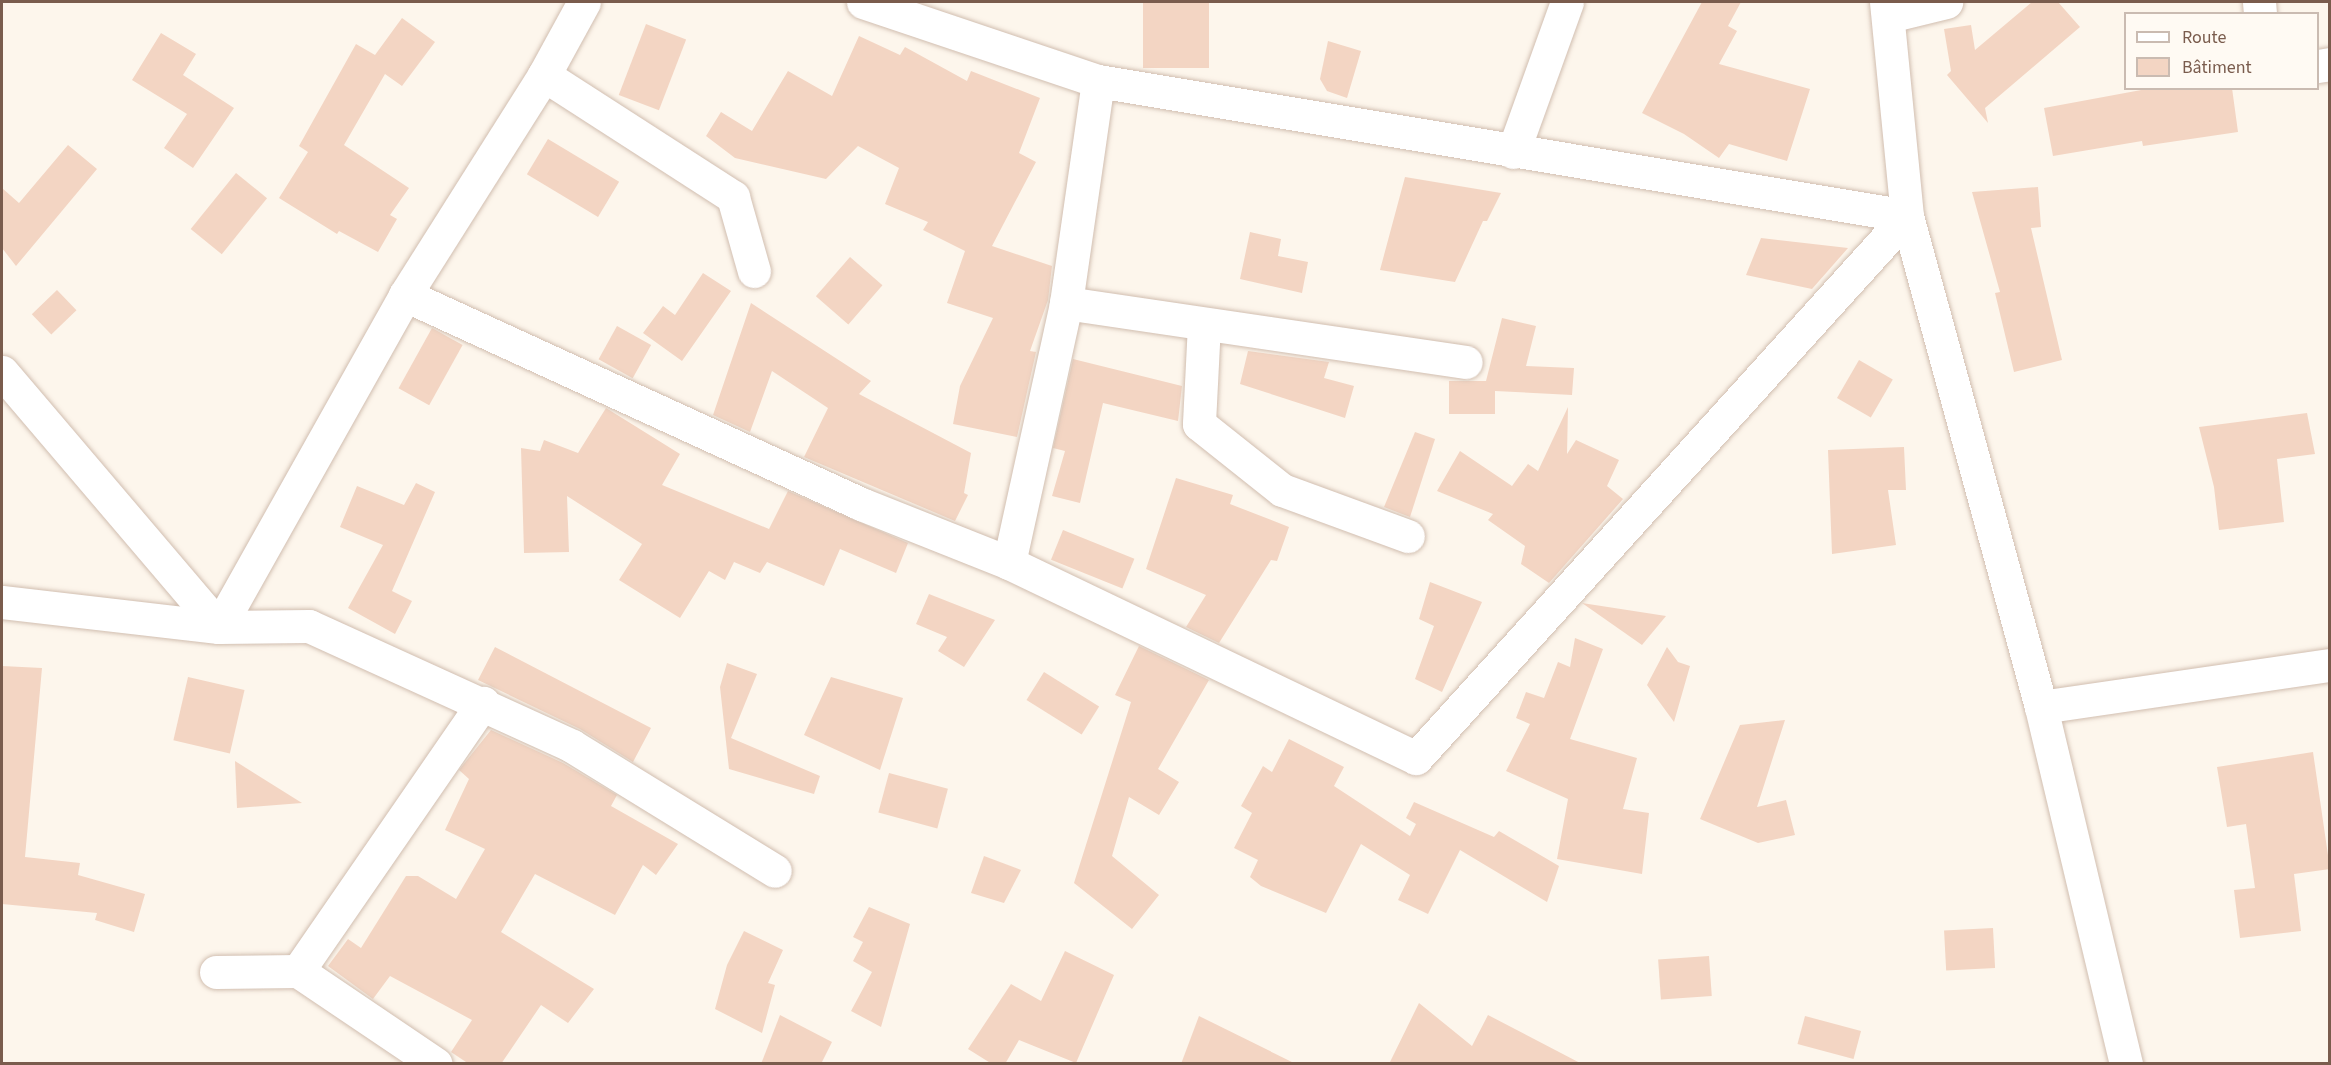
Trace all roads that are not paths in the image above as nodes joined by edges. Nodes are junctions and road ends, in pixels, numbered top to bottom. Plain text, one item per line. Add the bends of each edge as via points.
1 (584, 2) edge
2 (863, 2) edge
3 (1567, 2) edge
4 (1946, 2) edge
5 (1887, 9) edge
6 (544, 75) junction
7 (1098, 81) junction
8 (1513, 152) junction
9 (1907, 216) junction
10 (754, 271) dead end
11 (405, 295) junction
12 (1066, 303) junction
13 (1204, 324) junction
14 (1466, 363) dead end
15 (2, 372) edge
16 (1408, 536) dead end
17 (1009, 563) junction
18 (2, 602) edge
19 (219, 627) junction
20 (2330, 665) edge
21 (483, 703) junction
22 (2041, 707) junction
23 (775, 871) dead end
24 (298, 971) junction
25 (216, 972) dead end
26 (436, 1064) edge
27 (2126, 1064) edge

1 - 6 street
2 - 7 street
3 - 8 street
4 - 5 street
5 - 9 street
6 - 10 street via 733,197
6 - 11 street
7 - 8 street
7 - 12 street
8 - 9 street
9 - 17 street via 1416,758
9 - 22 street
11 - 17 street via 861,504
11 - 19 street
12 - 13 street
12 - 17 street
13 - 14 street
13 - 16 street via 1199,424 1282,490
15 - 19 street
18 - 19 street
19 - 21 street via 309,626
20 - 22 street
21 - 23 street via 572,746
21 - 24 street
22 - 27 street
24 - 25 street
24 - 26 street

